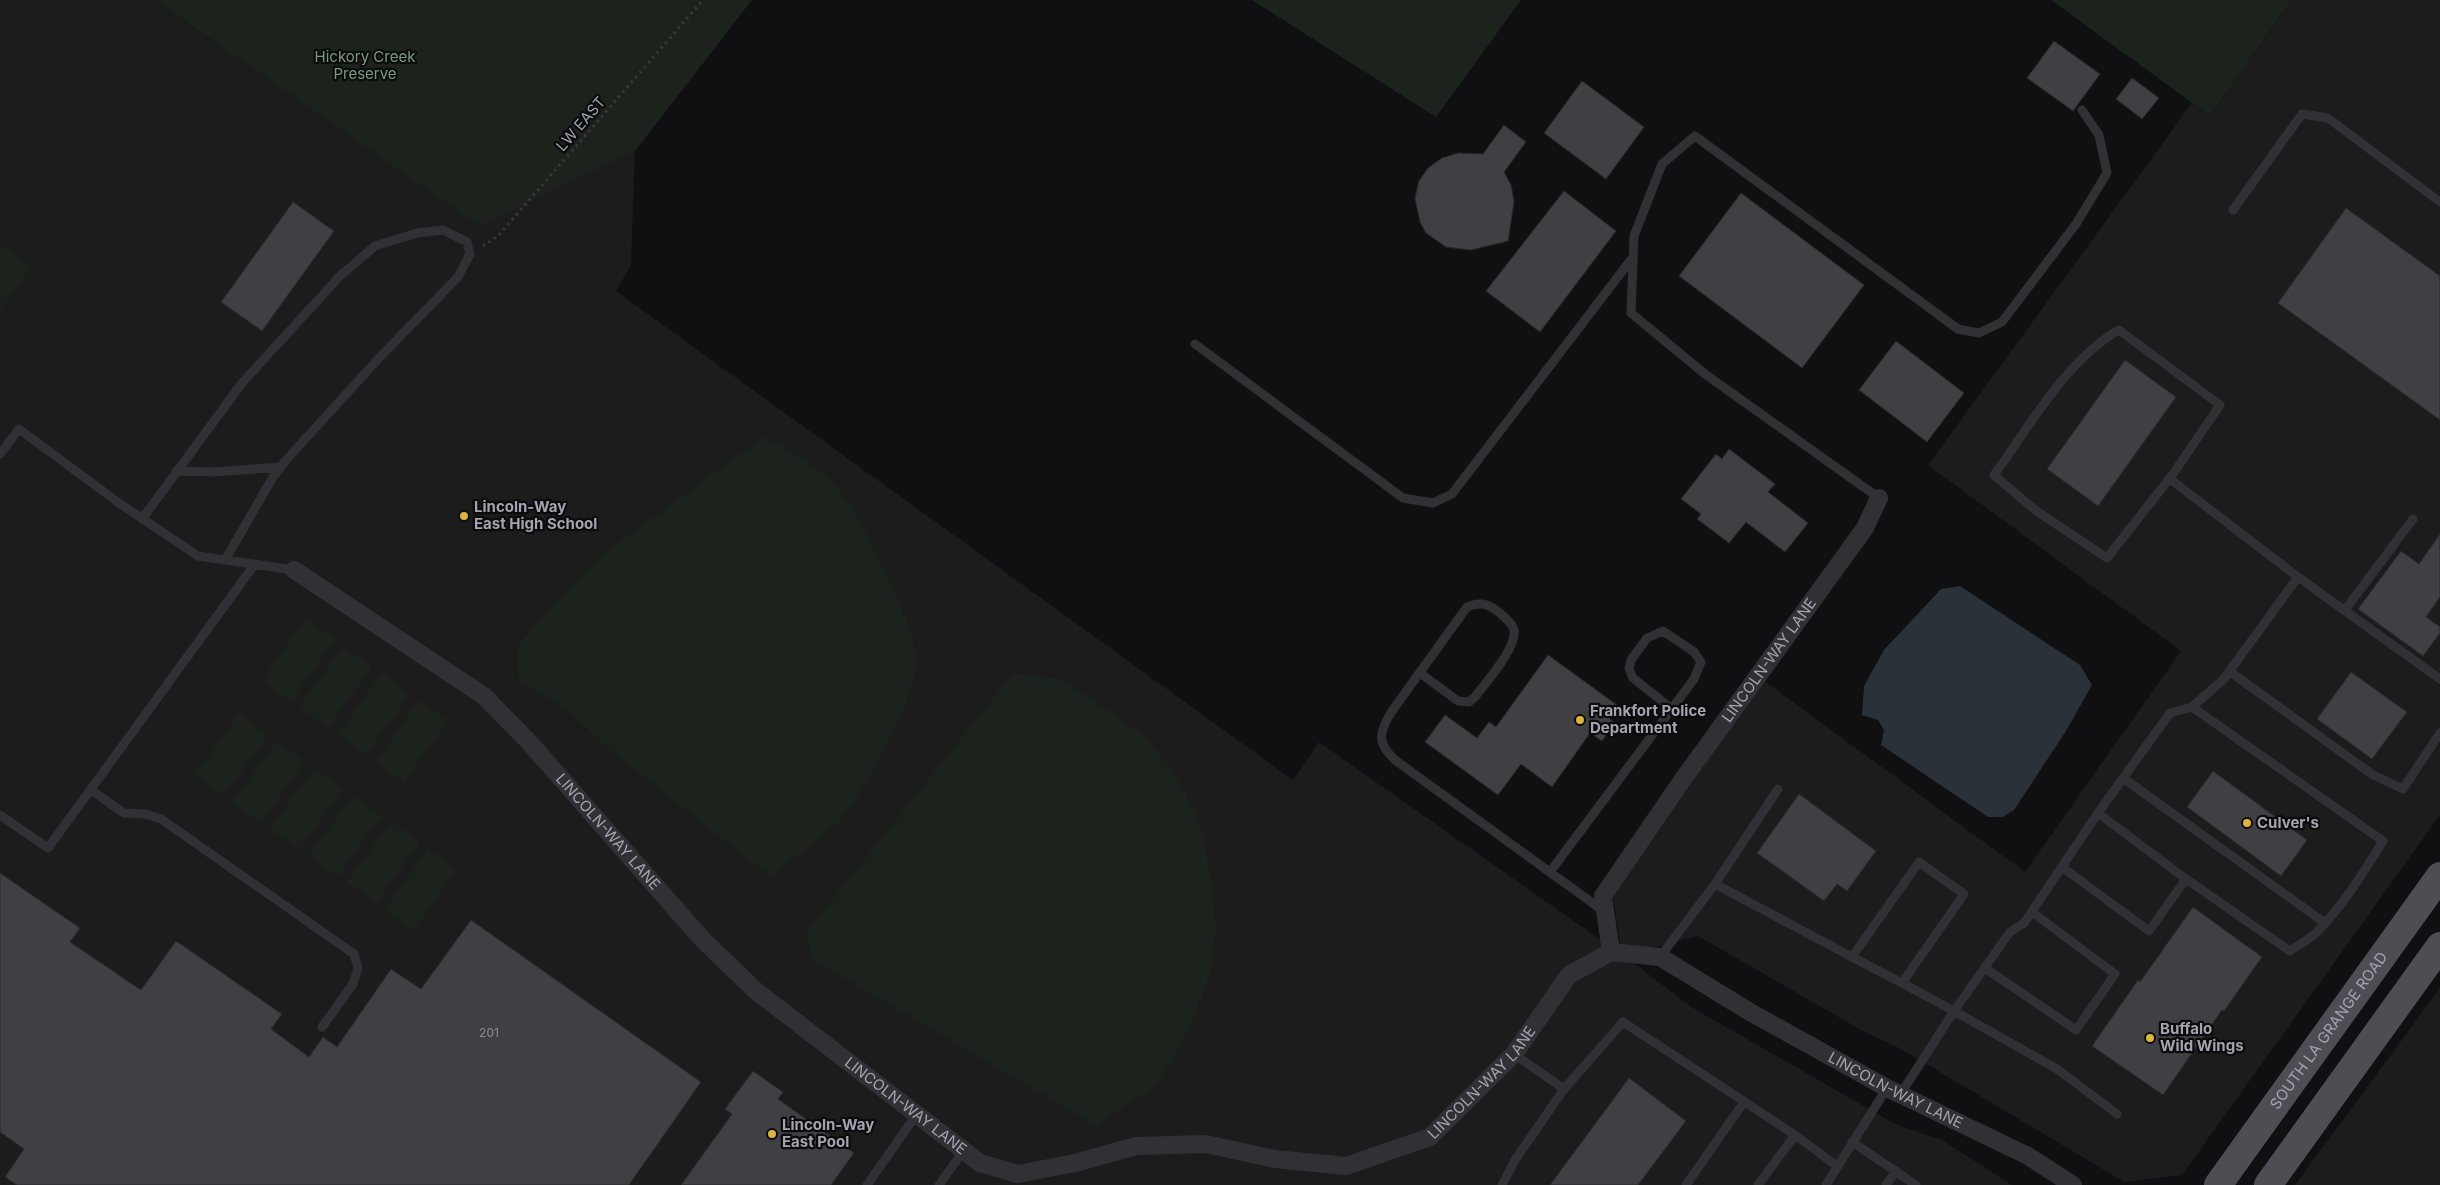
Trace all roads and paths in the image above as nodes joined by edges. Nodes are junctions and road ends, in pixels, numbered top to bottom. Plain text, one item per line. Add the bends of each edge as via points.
1 (703, 0) edge
2 (2082, 110) dead end
3 (2440, 202) edge
4 (2233, 210) dead end
5 (470, 254) junction
6 (1633, 256) junction
7 (1195, 344) dead end
8 (0, 454) edge
9 (281, 467) junction
10 (176, 471) junction
11 (2173, 474) junction
12 (1879, 498) joint
13 (142, 519) junction
14 (2413, 519) dead end
15 (225, 560) junction
16 (255, 564) junction
17 (294, 570) joint
18 (2298, 577) junction
19 (2345, 610) junction
20 (2229, 671) junction
21 (1420, 673) junction
22 (2440, 679) edge
23 (2192, 707) junction
24 (1672, 709) junction
25 (2440, 733) edge
26 (2123, 778) junction
27 (1778, 789) dead end
28 (91, 790) junction
29 (2098, 813) junction
30 (0, 815) edge
31 (2062, 867) junction
32 (1550, 872) junction
33 (2440, 876) edge
34 (2186, 879) junction
35 (1715, 884) junction
36 (1605, 912) junction
37 (2032, 912) junction
38 (2325, 923) junction
39 (2440, 946) edge
40 (1611, 952) junction
41 (1660, 957) junction
42 (1852, 957) junction
43 (1985, 968) junction
44 (1902, 983) junction
45 (1954, 1012) junction
46 (322, 1027) dead end
47 (1514, 1054) junction
48 (1564, 1089) junction
49 (1894, 1092) junction
50 (1744, 1102) junction
51 (2117, 1114) dead end
52 (916, 1115) junction
53 (1795, 1135) junction
54 (1852, 1142) junction
55 (964, 1150) junction
56 (1837, 1166) junction
57 (1896, 1171) junction
58 (1014, 1179) edge
59 (867, 1185) edge
60 (939, 1185) edge
61 (1502, 1185) edge
62 (1686, 1185) edge
63 (1758, 1185) edge
64 (1826, 1185) edge
65 (1886, 1185) edge
66 (1916, 1185) edge
67 (2073, 1185) edge
68 (2218, 1185) edge
69 (2268, 1185) edge

1 - 5 path, LW EAST via 498,236
2 - 6 lane via 2099,135 2107,173 2076,224 2002,322 1980,333 1958,328 1695,136 1662,164 1634,236
3 - 4 lane via 2328,118 2302,114
5 - 9 lane via 458,277 380,357
5 - 10 lane via 467,242 443,230 417,233 375,246 340,276 242,383
6 - 7 lane via 1452,494 1433,503 1403,498
6 - 12 lane via 1631,313 1705,374
8 - 13 lane via 19,429
9 - 10 lane
9 - 15 lane
10 - 13 lane
11 - 11 lane via 2220,405 2119,330 2101,340 2073,366 1994,475 2035,510 2106,558
11 - 18 lane via 2170,479
12 - 36 street, LINCOLN-WAY LANE via 1865,528 1681,782 1603,896
13 - 15 lane via 198,556
14 - 19 lane
15 - 16 lane
16 - 17 lane
16 - 28 lane
17 - 52 street, LINCOLN-WAY LANE via 484,696 529,742 703,940 756,991
18 - 19 lane
18 - 20 lane
19 - 22 lane
20 - 23 lane
20 - 25 lane via 2373,775 2402,789
21 - 21 lane via 1467,607 1477,602 1490,606 1514,628 1514,641 1507,653 1469,702 1458,702
21 - 32 lane via 1384,724 1381,738 1384,750
23 - 26 lane via 2170,713
23 - 38 lane via 2383,841 2349,895
24 - 24 lane via 1694,679 1701,662 1694,652 1663,631 1656,632 1647,638 1631,660 1629,669 1633,678
24 - 32 lane
26 - 29 lane
26 - 38 lane
27 - 35 lane
28 - 30 lane via 48,848
28 - 46 lane via 124,813 161,819 354,954 358,968 352,984
29 - 31 lane
29 - 34 lane
31 - 34 lane via 2149,931
31 - 37 lane
32 - 36 lane
33 - 68 main road, SOUTH LA GRANGE ROAD
34 - 38 lane via 2290,951 2315,935
35 - 41 lane
35 - 42 lane
36 - 40 street, LINCOLN-WAY LANE
37 - 43 lane via 2024,923 2010,932
37 - 43 lane via 2115,974 2076,1030
39 - 69 main road
40 - 41 street, LINCOLN-WAY LANE
40 - 47 street, LINCOLN-WAY LANE via 1569,975
41 - 49 street, LINCOLN-WAY LANE via 1750,1012
42 - 44 lane
42 - 44 lane via 1919,862 1964,894
43 - 45 lane
44 - 45 lane
45 - 49 lane
45 - 51 lane via 2057,1070
47 - 48 lane
47 - 58 street, LINCOLN-WAY LANE via 1430,1137 1346,1166 1275,1159 1206,1144 1136,1146
48 - 50 lane via 1623,1022
48 - 61 lane via 1515,1160
49 - 54 lane
49 - 67 street, LINCOLN-WAY LANE via 2028,1156
50 - 53 lane
50 - 62 lane
52 - 55 street, LINCOLN-WAY LANE
52 - 59 lane
53 - 56 lane
53 - 63 lane
54 - 56 lane
54 - 57 lane
55 - 58 street, LINCOLN-WAY LANE via 980,1163
55 - 60 lane
56 - 64 lane
57 - 65 lane
57 - 66 lane

